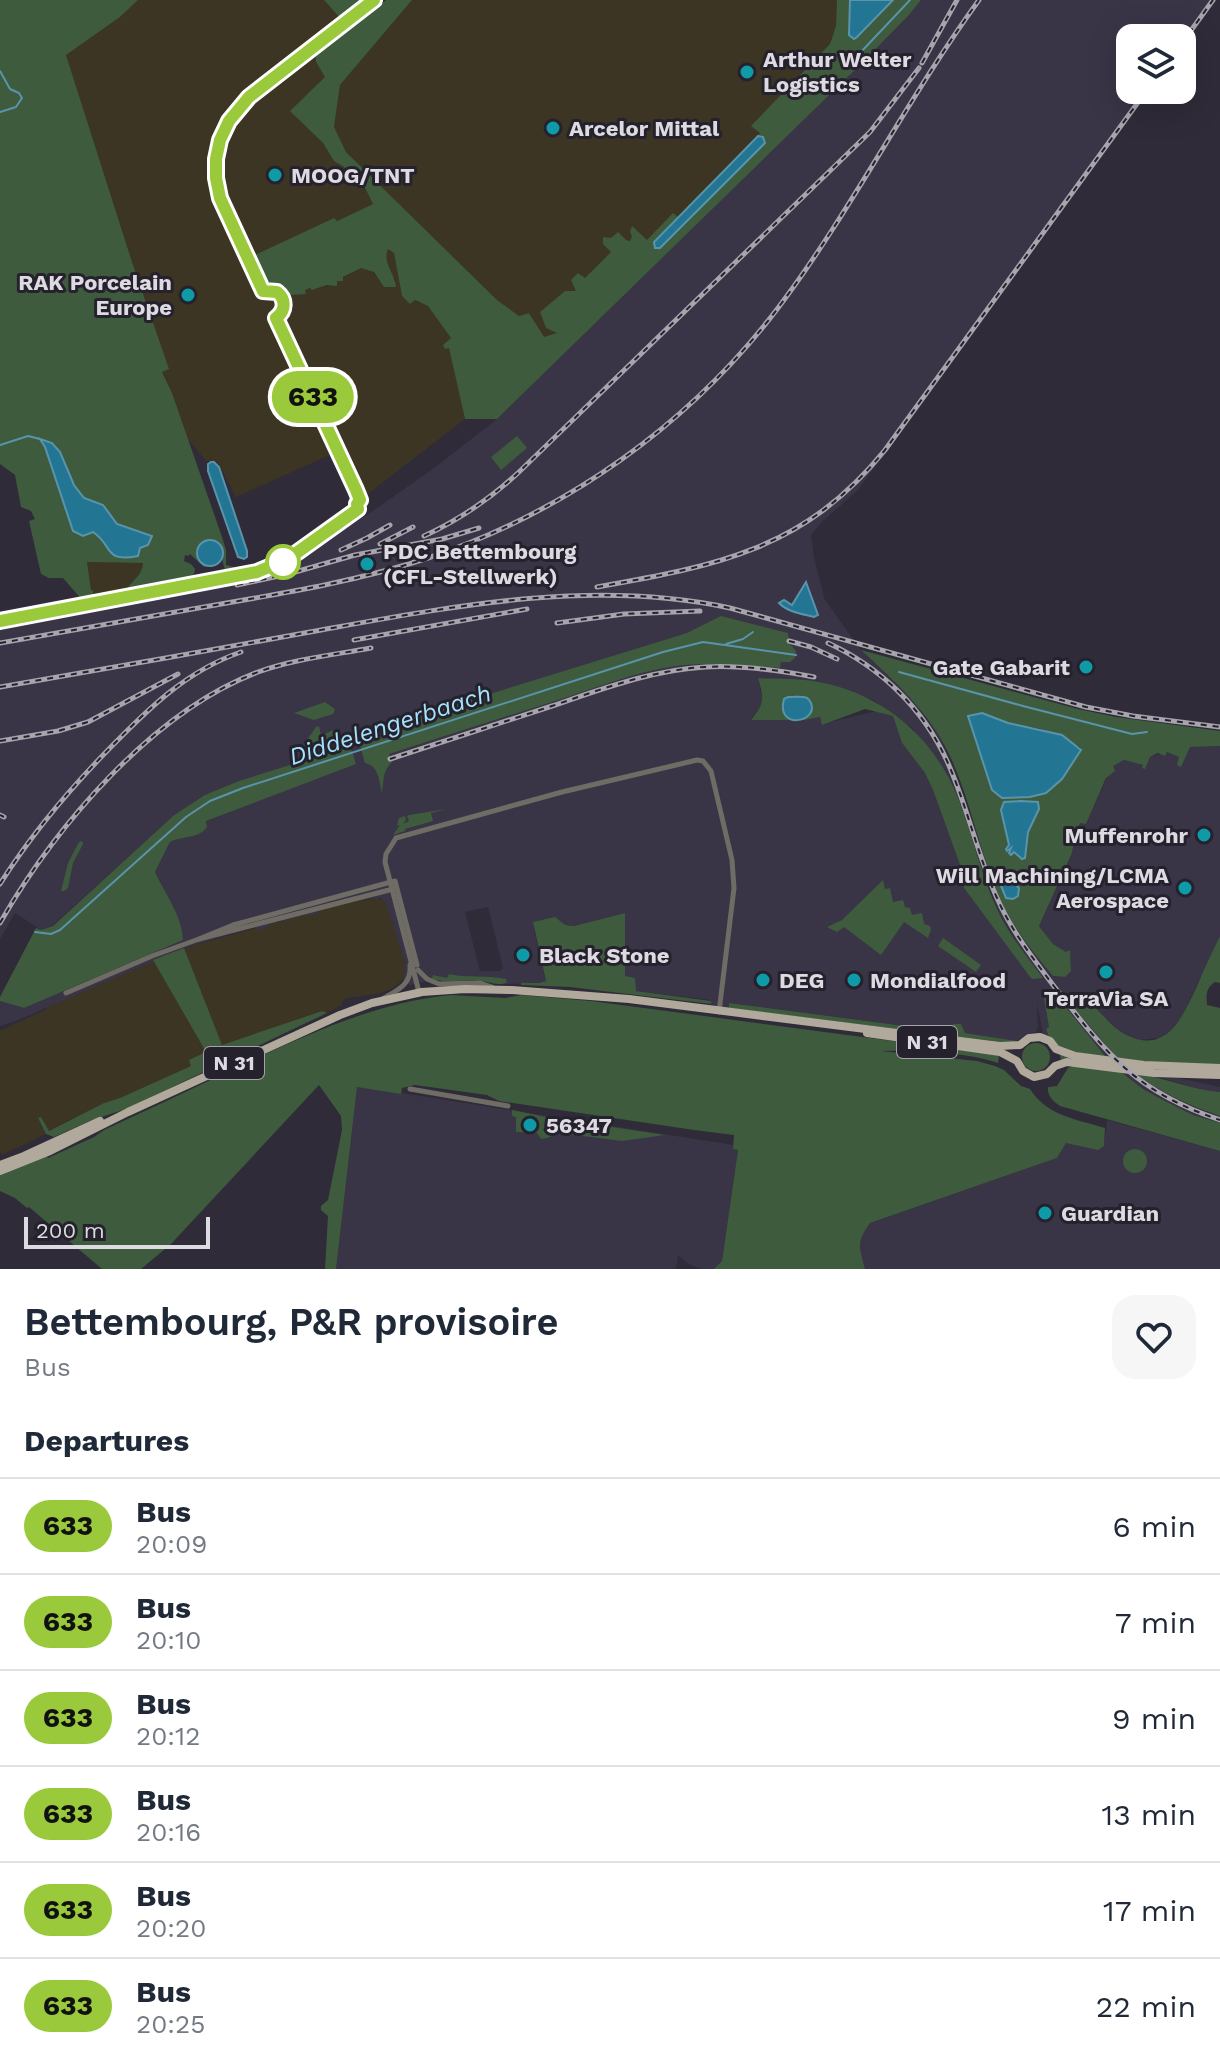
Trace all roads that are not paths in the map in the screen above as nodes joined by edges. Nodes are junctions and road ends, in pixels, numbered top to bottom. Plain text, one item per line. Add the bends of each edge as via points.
1 (288, 559) dead end
2 (0, 621) edge
3 (391, 887) junction
4 (418, 970) junction
5 (497, 989) junction
6 (66, 993) dead end
7 (421, 993) junction
8 (372, 1003) junction
9 (719, 1012) junction
10 (835, 1026) junction
11 (1020, 1045) junction
12 (1056, 1049) junction
13 (1017, 1061) junction
14 (1055, 1066) junction
15 (1220, 1068) edge
16 (1220, 1075) edge
17 (410, 1089) dead end
18 (508, 1106) dead end
19 (128, 1112) junction
20 (0, 1168) edge

1 - 2 street via 242,576
3 - 4 street via 395,881
3 - 6 street via 233,925
3 - 7 street
3 - 8 street via 411,973 400,990
3 - 9 street via 385,862 396,838 562,792 703,761 711,771 734,888
4 - 5 street via 439,984 480,983
4 - 7 street
5 - 7 main road, N 31
5 - 9 main road, N 31
7 - 8 main road, N 31
8 - 19 main road, N 31
9 - 10 main road, N 31
10 - 11 main road, N 31
10 - 13 main road, N 31 via 1000,1052
11 - 12 main road via 1040,1037
11 - 13 main road
12 - 14 main road
12 - 15 main road via 1144,1065
13 - 14 main road via 1034,1077
14 - 16 main road via 1074,1061 1154,1073
17 - 18 street
19 - 20 main road, N 31 via 50,1151
19 - 20 main road, N 31

